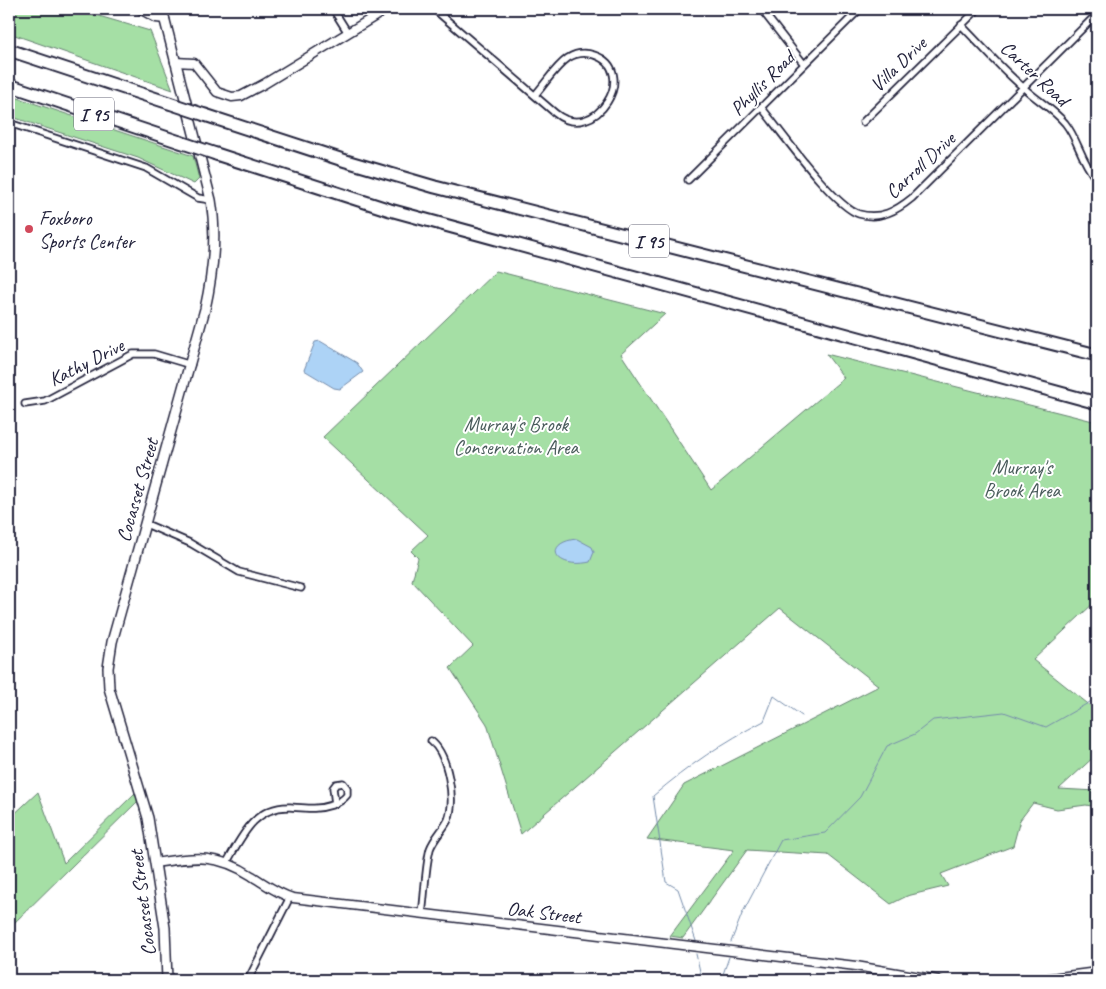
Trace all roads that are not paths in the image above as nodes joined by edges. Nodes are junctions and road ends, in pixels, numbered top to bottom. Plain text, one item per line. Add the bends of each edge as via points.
1 (140, 9) edge
2 (162, 9) edge
3 (333, 9) edge
4 (387, 9) edge
5 (434, 9) edge
6 (761, 9) edge
7 (860, 9) edge
8 (978, 9) edge
9 (1097, 14) edge
10 (165, 19) junction
11 (961, 25) junction
12 (348, 32) junction
13 (9, 50) edge
14 (175, 62) junction
15 (804, 64) junction
16 (9, 86) edge
17 (1023, 88) junction
18 (535, 95) junction
19 (761, 107) junction
20 (863, 122) dead end
21 (9, 123) edge
22 (1095, 176) dead end
23 (688, 180) dead end
24 (211, 200) junction
25 (1097, 354) edge
26 (191, 365) junction
27 (1097, 403) edge
28 (25, 404) dead end
29 (146, 524) junction
30 (301, 588) dead end
31 (431, 741) dead end
32 (335, 804) dead end
33 (227, 862) junction
34 (155, 863) junction
35 (290, 897) junction
36 (422, 914) junction
37 (1097, 972) edge
38 (167, 980) edge
39 (248, 980) edge
40 (938, 980) edge
41 (1036, 980) edge

1 - 10 street
2 - 10 main road, Cocasset Street
3 - 12 street
4 - 12 street
5 - 18 street
6 - 15 street
7 - 15 street, Phyllis Road
8 - 11 street, Villa Drive
9 - 17 street, Carroll Drive
10 - 14 main road, Cocasset Street
11 - 17 street, Carter Road
11 - 20 street, Villa Drive
12 - 14 street via 264,84 236,97 217,92 194,63
13 - 25 highway, I 95, bridge via 435,187
14 - 24 main road, Cocasset Street
15 - 19 street, Phyllis Road
16 - 27 highway, I 95, bridge via 390,210
17 - 19 street, Carroll Drive via 907,202 889,214 875,216 857,214 839,201
17 - 22 street, Carter Road via 1048,107 1073,133 1089,170
18 - 18 street via 562,64 576,54 592,54 602,59 614,76 608,102 595,115 581,121 564,119
19 - 23 street, Phyllis Road
21 - 24 street via 146,168 198,198
24 - 26 main road, Cocasset Street via 214,229 212,274
26 - 28 street, Kathy Drive via 154,354 133,354 45,401
26 - 29 main road, Cocasset Street
29 - 30 street via 190,543 239,572
29 - 34 main road, Cocasset Street via 112,642 107,674 148,818
31 - 36 street via 440,750 452,801 448,819 431,848
32 - 33 street via 319,809 284,807 265,812 249,825
33 - 34 street, Oak Street via 197,858
33 - 35 street, Oak Street
34 - 38 main road, Cocasset Street via 166,938
35 - 36 street, Oak Street
35 - 39 street
36 - 40 street, Oak Street via 856,966
37 - 41 street

